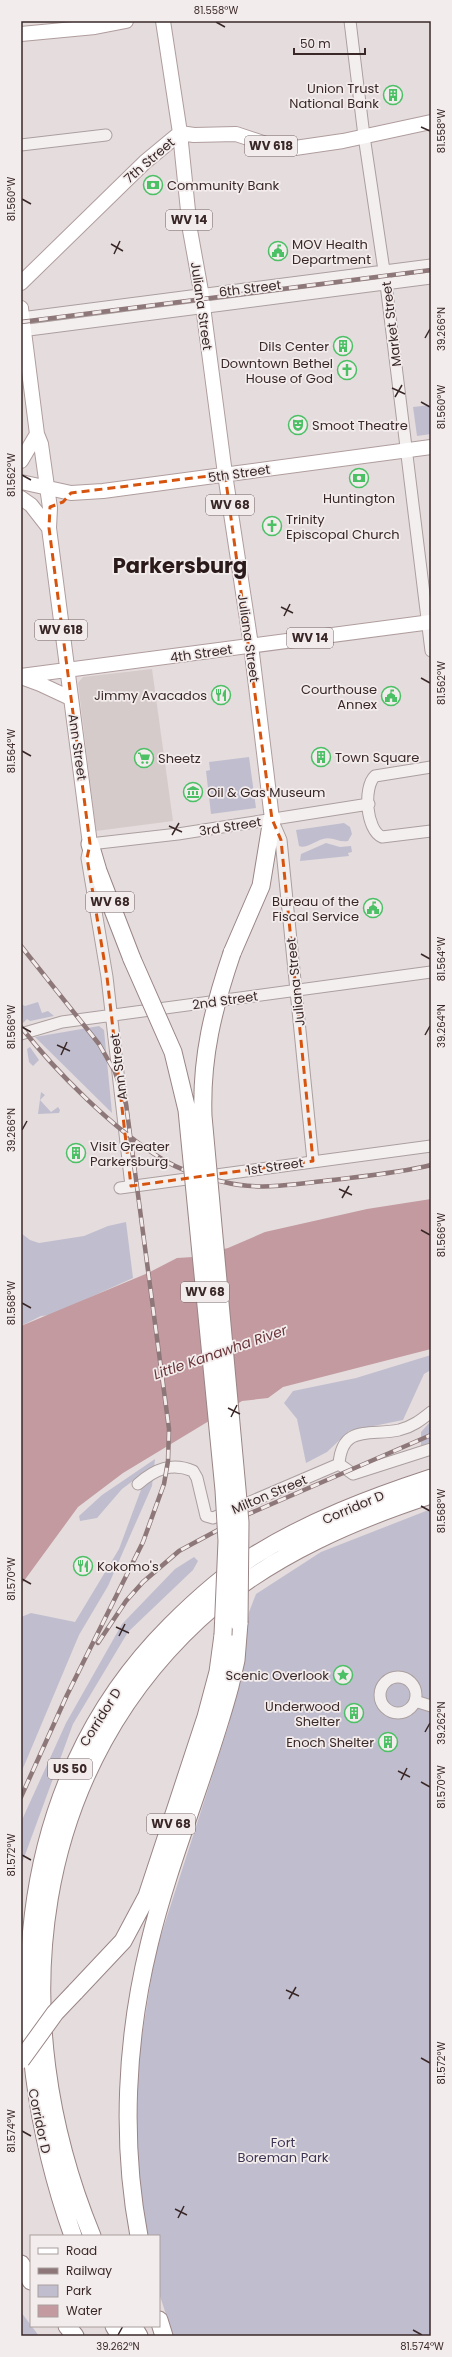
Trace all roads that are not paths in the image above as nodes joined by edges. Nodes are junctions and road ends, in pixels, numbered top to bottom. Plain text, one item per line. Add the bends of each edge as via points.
1 (126, 21) edge
2 (163, 21) edge
3 (350, 21) edge
4 (21, 34) edge
5 (431, 122) edge
6 (180, 132) junction
7 (106, 135) dead end
8 (364, 136) junction
9 (21, 145) edge
10 (431, 265) edge
11 (384, 271) junction
12 (431, 278) edge
13 (21, 282) edge
14 (386, 284) junction
15 (203, 301) junction
16 (22, 321) edge
17 (37, 434) junction
18 (431, 447) edge
19 (406, 450) junction
20 (21, 461) edge
21 (225, 474) junction
22 (21, 482) edge
23 (47, 487) junction
24 (71, 493) junction
25 (21, 498) edge
26 (50, 507) junction
27 (49, 528) junction
28 (429, 622) edge
29 (250, 645) junction
30 (431, 651) edge
31 (66, 669) junction
32 (21, 677) edge
33 (70, 698) junction
34 (431, 767) edge
35 (369, 804) junction
36 (272, 819) junction
37 (431, 831) edge
38 (90, 844) junction
39 (431, 972) edge
40 (296, 991) junction
41 (112, 1015) junction
42 (21, 1034) edge
43 (431, 1146) edge
44 (313, 1161) junction
45 (131, 1186) junction
46 (120, 1188) dead end
47 (431, 1412) edge
48 (431, 1449) edge
49 (339, 1464) junction
50 (431, 1478) edge
51 (138, 1484) dead end
52 (431, 1495) edge
53 (415, 1701) dead end
54 (431, 1706) edge
55 (21, 2060) edge
56 (73, 2235) edge
57 (92, 2235) edge
58 (139, 2235) edge
59 (21, 2264) edge
60 (30, 2279) edge
61 (160, 2323) edge
62 (68, 2327) edge
63 (115, 2327) edge
64 (134, 2327) edge
65 (75, 2336) edge
66 (120, 2336) edge
67 (139, 2336) edge
68 (164, 2336) edge

1 - 4 main road via 95,27
2 - 6 main road, Juliana Street / WV 14
3 - 8 street, Market Street
5 - 8 main road, 7th Street / WV 618
6 - 8 main road, 7th Street / WV 618 via 194,135 236,134 269,145 295,148
6 - 13 main road, 7th Street via 144,162
6 - 15 main road, Juliana Street / WV 14 via 190,230
7 - 9 street
8 - 11 street, Market Street
10 - 11 street, 6th Street
11 - 14 street, Market Street
11 - 15 street, 6th Street
12 - 14 street, 6th Street
14 - 15 street, 6th Street
14 - 19 street, Market Street
15 - 16 street, 6th Street
15 - 21 main road, Juliana Street / WV 14
16 - 17 main road, Ann Street
17 - 20 main road
17 - 23 main road, Ann Street via 41,444
18 - 19 main road, 5th Street
19 - 21 main road, 5th Street
19 - 28 street, Market Street
21 - 24 main road, 5th Street via 135,488
21 - 29 main road, Juliana Street / WV 68
22 - 23 main road, 5th Street
23 - 24 main road, 5th Street
23 - 26 main road, Ann Street
24 - 26 main road via 63,502
25 - 27 main road via 31,505
26 - 27 main road, Ann Street
27 - 31 main road, Ann Street / WV 618
28 - 29 main road, 4th Street / WV 14
28 - 30 street, Market Street
29 - 31 main road, 4th Street / WV 14
29 - 36 main road, Juliana Street / WV 68
31 - 32 main road, WV 14
31 - 33 main road, Ann Street
32 - 33 main road
33 - 38 main road, Ann Street / WV 68
34 - 35 street via 375,776 370,781 368,789
35 - 36 street, 3rd Street
35 - 37 street via 372,828 376,835 382,838
36 - 38 street, 3rd Street via 180,834
36 - 40 street, Juliana Street via 281,840
36 - 58 highway, WV 68, bridge via 260,886 232,953 209,1030 202,1081 203,1116 240,1522 240,1624 236,1660 228,1693 156,1918 135,2019 130,2056 129,2128 130,2168
38 - 41 street, Ann Street via 87,858
38 - 55 highway, WV 68, bridge via 98,872 132,959 173,1052 187,1110 224,1490 227,1549 223,1635 218,1672 206,1717 147,1896 123,1941 55,2013
39 - 40 street, 2nd Street
40 - 41 street, 2nd Street
40 - 44 street, Juliana Street
41 - 42 street, 2nd Street via 62,1022
41 - 45 street, Ann Street
43 - 44 street, 1st Street
44 - 45 street, 1st Street
45 - 46 street, 1st Street
47 - 49 street via 409,1427 350,1437 342,1446
48 - 49 street via 353,1474
49 - 51 street, Milton Street via 213,1518 206,1516 193,1471 174,1466 162,1468 150,1473
50 - 56 highway, Corridor D / US 50 via 341,1510 295,1532 254,1556 214,1586 154,1642 129,1672 104,1706 69,1771 42,1843 32,1890 26,1937 24,1988 29,2064 40,2128
52 - 57 highway, Corridor D / US 50 via 368,1518 293,1552 217,1604 180,1639 132,1697 106,1735 85,1779 65,1828 56,1861 45,1917 41,1974 45,2046 58,2125 69,2172
53 - 54 street
59 - 60 highway
61 - 68 highway
62 - 65 highway
63 - 66 highway
64 - 67 highway

